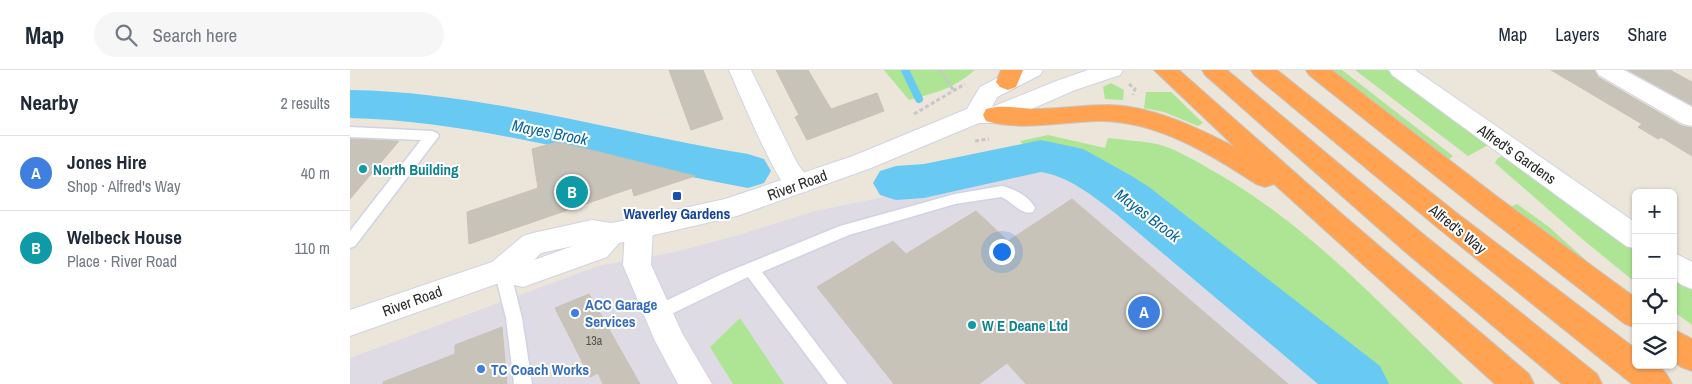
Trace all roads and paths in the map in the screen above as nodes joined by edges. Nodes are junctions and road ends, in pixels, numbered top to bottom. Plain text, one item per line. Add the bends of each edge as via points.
1 (740, 70) edge
2 (940, 70) edge
3 (1032, 70) edge
4 (1165, 70) edge
5 (1213, 70) edge
6 (1262, 70) edge
7 (1317, 70) edge
8 (1400, 70) edge
9 (1607, 70) edge
10 (1010, 76) edge
11 (1121, 77) edge
12 (1136, 79) dead end
13 (1133, 98) dead end
14 (986, 115) junction
15 (907, 118) dead end
16 (1692, 118) edge
17 (350, 132) edge
18 (799, 184) junction
19 (1028, 208) dead end
20 (1333, 222) junction
21 (625, 232) junction
22 (1632, 235) edge
23 (350, 242) edge
24 (1677, 267) edge
25 (502, 270) junction
26 (752, 270) junction
27 (1692, 277) edge
28 (657, 313) junction
29 (1632, 313) edge
30 (350, 324) edge
31 (1677, 346) edge
32 (1692, 357) edge
33 (523, 384) edge
34 (696, 384) edge
35 (838, 384) edge
36 (1518, 384) edge
37 (1586, 384) edge
38 (1656, 384) edge

1 - 18 street via 787,168
2 - 15 path via 954,91
3 - 10 street
4 - 20 highway
5 - 37 highway via 1413,242
6 - 38 highway, Alfred's Way
7 - 29 highway
8 - 22 street, Alfred's Gardens
9 - 16 street
10 - 14 street via 988,92
11 - 12 path
11 - 13 path via 1134,90
11 - 14 street, River Road via 1067,85
14 - 18 street, River Road
14 - 20 highway via 1043,117 1084,113 1149,119 1244,163
17 - 23 lane via 432,136
18 - 21 street, River Road via 728,209
19 - 26 lane via 1002,191 955,199 845,230
20 - 36 highway
21 - 25 street, River Road via 597,249 523,275
21 - 28 street
24 - 27 street
25 - 30 street, River Road
25 - 33 lane via 514,318
26 - 28 lane
26 - 35 lane
28 - 34 street
31 - 32 highway

